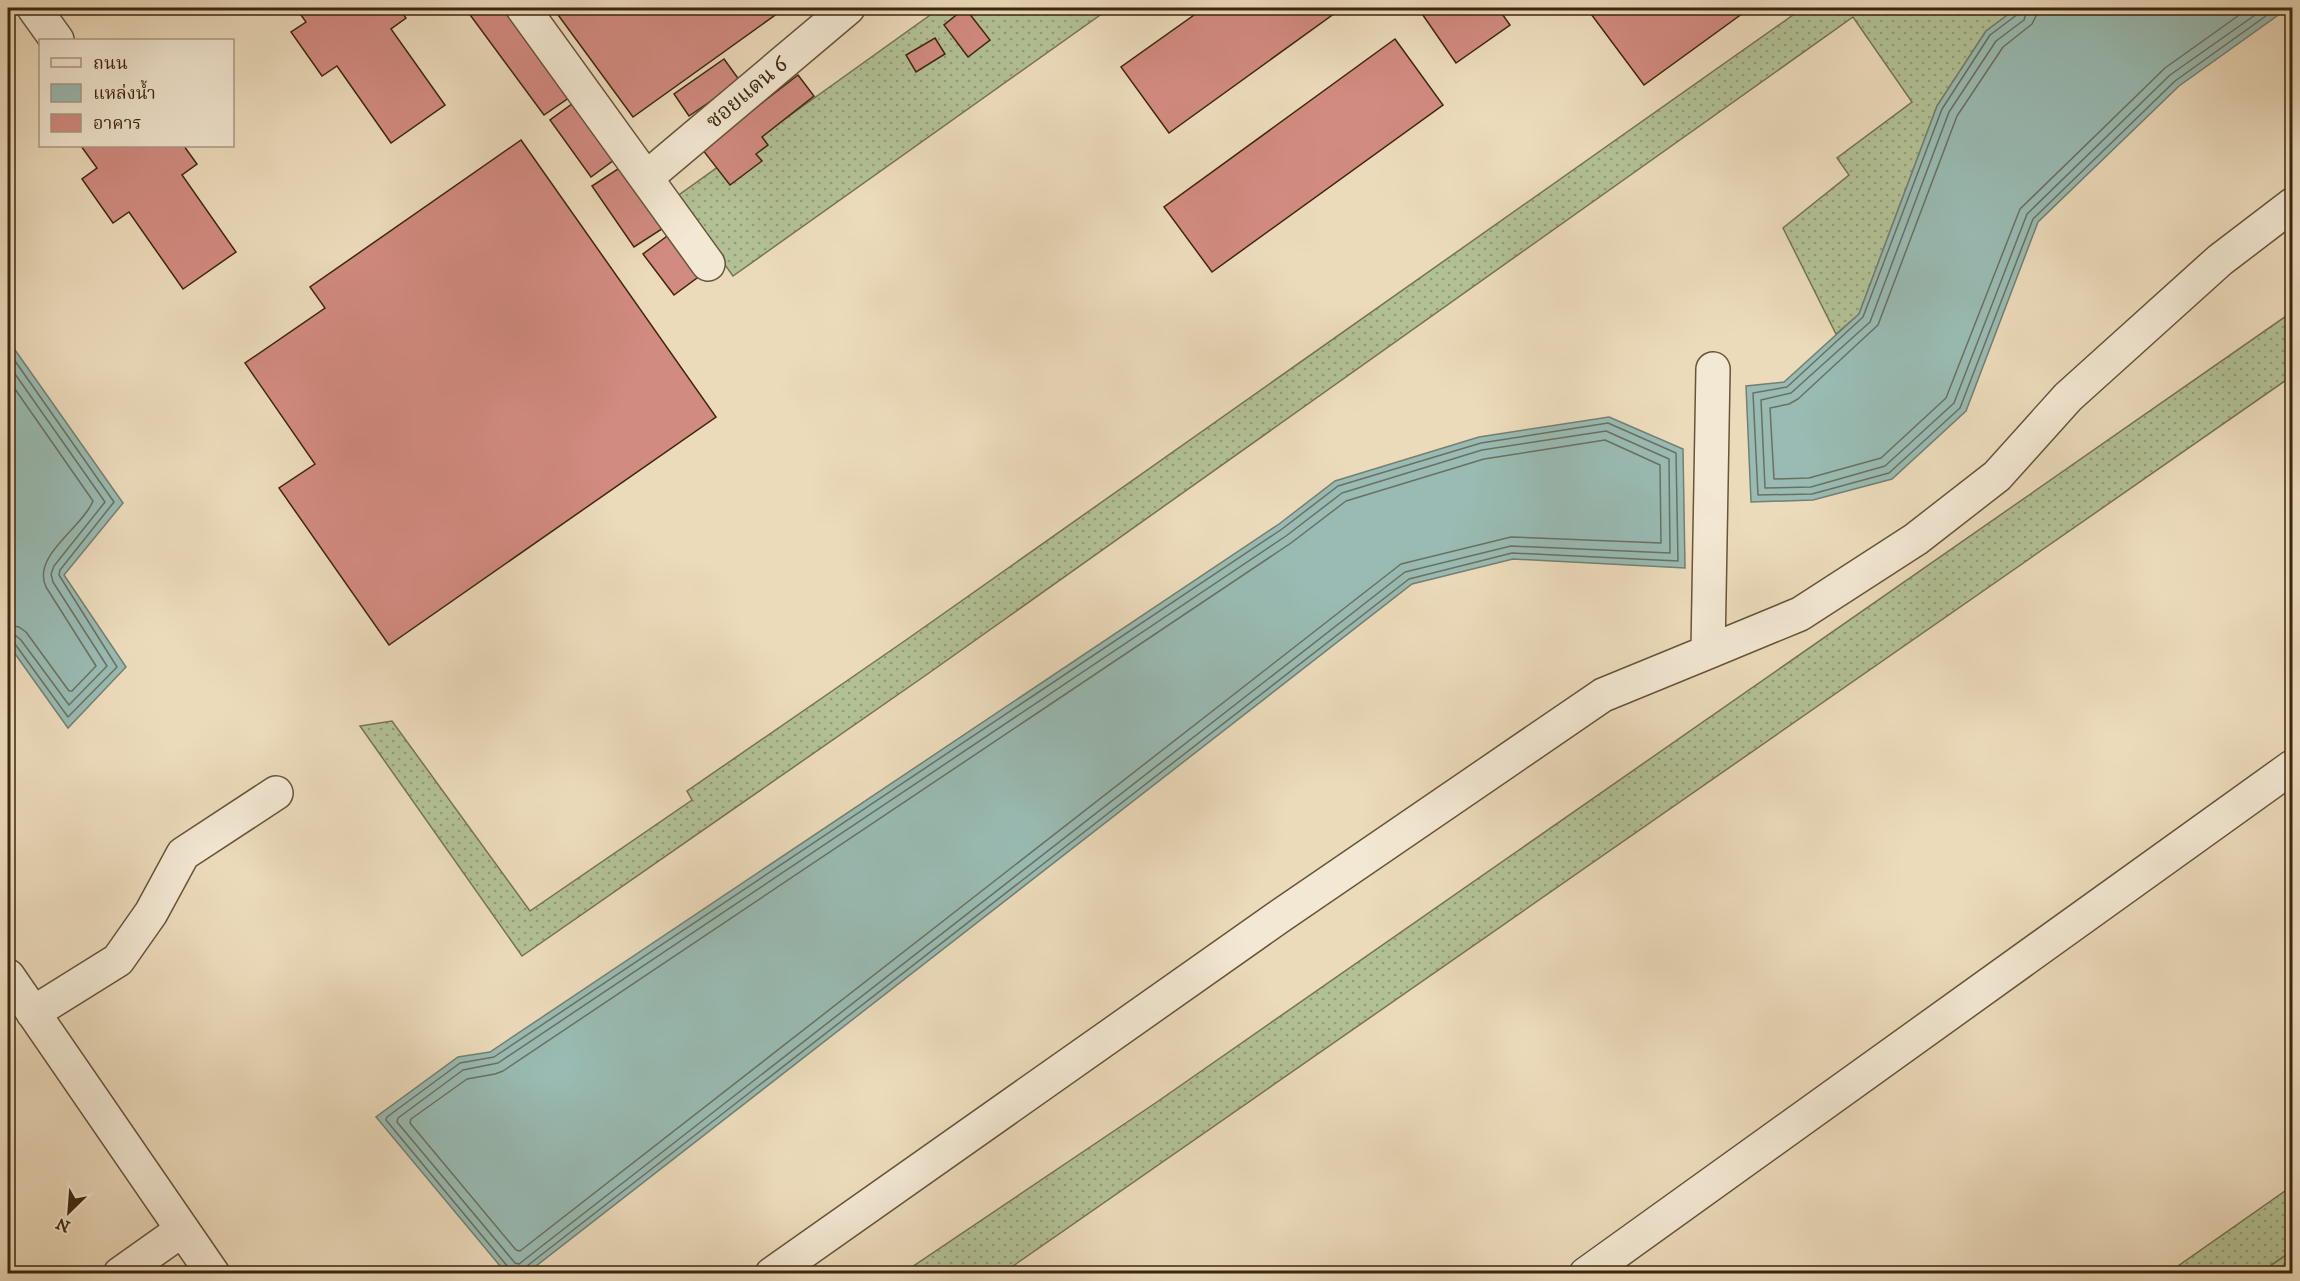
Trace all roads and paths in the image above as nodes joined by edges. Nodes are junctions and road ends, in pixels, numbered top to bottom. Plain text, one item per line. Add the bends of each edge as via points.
1 (34, 8) edge
2 (524, 8) edge
3 (848, 8) edge
4 (56, 39) edge
5 (646, 178) junction
6 (2292, 205) edge
7 (708, 264) dead end
8 (1713, 369) dead end
9 (1708, 652) junction
10 (2292, 767) edge
11 (276, 793) dead end
12 (8, 976) edge
13 (33, 1013) junction
14 (182, 1230) junction
15 (120, 1274) edge
16 (213, 1274) edge
17 (772, 1274) edge
18 (1586, 1274) edge

1 - 4 street
2 - 5 street
3 - 5 street, ซอยแดน 6
5 - 7 street
6 - 9 street via 2220,260 2068,397 1997,476 1916,539 1800,614
8 - 9 street
9 - 17 street via 1604,695 1280,916
10 - 18 street
11 - 13 street via 183,854 151,913 117,960
12 - 13 street
13 - 14 street
14 - 15 street
14 - 16 street

